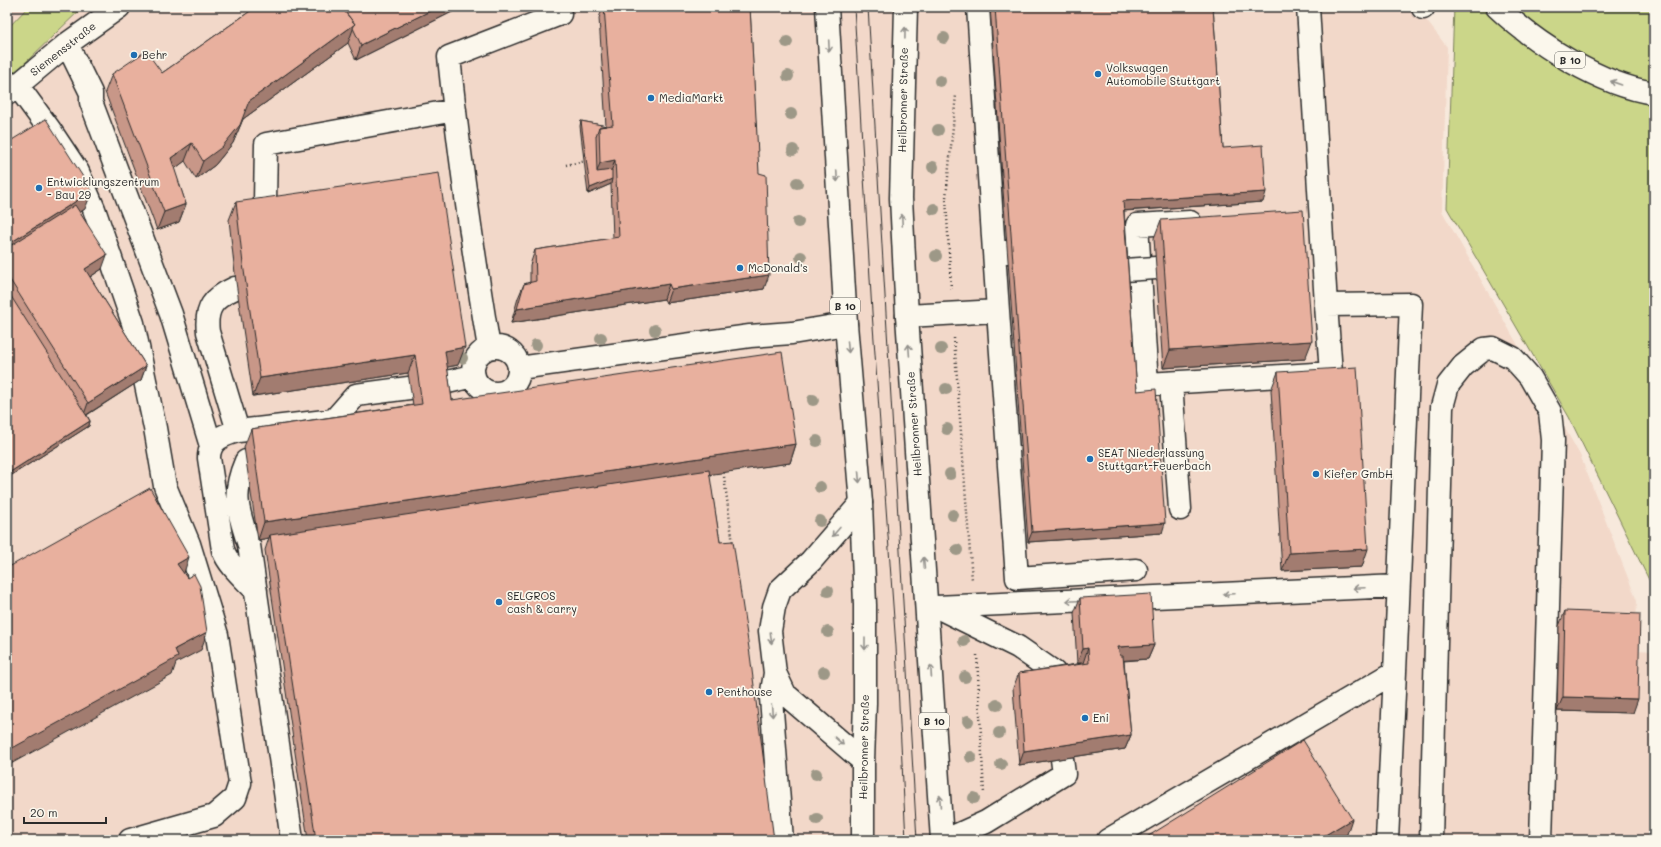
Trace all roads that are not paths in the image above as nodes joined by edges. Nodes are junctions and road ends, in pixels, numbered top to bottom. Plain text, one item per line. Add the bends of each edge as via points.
1 (119, 7) edge
2 (827, 7) edge
3 (906, 7) edge
4 (978, 7) edge
5 (1308, 7) edge
6 (1497, 7) edge
7 (560, 14) dead end
8 (67, 44) junction
9 (12, 90) edge
10 (1654, 93) edge
11 (455, 110) junction
12 (266, 202) edge
13 (1321, 212) junction
14 (1298, 214) edge
15 (1213, 220) edge
16 (256, 285) edge
17 (1326, 305) junction
18 (998, 311) junction
19 (906, 316) junction
20 (846, 324) junction
21 (489, 348) junction
22 (519, 368) junction
23 (415, 370) edge
24 (1171, 383) junction
25 (480, 392) junction
26 (421, 408) edge
27 (238, 431) junction
28 (211, 446) junction
29 (246, 461) dead end
30 (237, 487) junction
31 (861, 503) junction
32 (1180, 509) dead end
33 (249, 545) junction
34 (1136, 570) dead end
35 (1398, 586) junction
36 (256, 591) junction
37 (931, 604) junction
38 (974, 616) junction
39 (1395, 672) junction
40 (775, 673) junction
41 (1054, 681) edge
42 (1062, 759) edge
43 (863, 761) junction
44 (130, 840) edge
45 (292, 840) edge
46 (782, 840) edge
47 (864, 840) edge
48 (942, 840) edge
49 (946, 840) edge
50 (1108, 840) edge
51 (1387, 840) edge
52 (1431, 840) edge
53 (1541, 840) edge

1 - 8 main road, Siemensstraße
2 -> 20 main road, Heilbronner Straße / B 10
19 -> 3 main road, Heilbronner Straße / B 10 via 901,198
4 - 18 main road via 1001,252
5 - 13 main road
10 -> 6 main road, B 10 via 1629,88 1580,67 1539,40
7 - 11 main road via 450,57
8 - 9 main road, Siemensstraße
8 - 28 main road via 90,93 91,102 171,314
9 - 44 main road via 50,130 78,172 94,209 132,323 165,486 189,544 217,635 240,783 235,798 214,816
11 - 12 main road via 266,144
11 - 21 main road via 472,247
13 - 14 main road
13 - 17 main road via 1314,260
15 - 24 main road via 1137,225 1147,384
16 - 27 main road via 234,288 222,293 211,306 206,319
17 - 24 main road via 1331,373
17 - 35 main road via 1410,304
18 - 19 main road
18 - 34 main road via 1017,578
37 -> 19 main road, Heilbronner Straße / B 10
20 - 22 main road
20 -> 31 main road, Heilbronner Straße / B 10
21 - 22 main road via 503,348 514,355
21 - 25 main road via 475,358 473,364
22 - 25 main road via 507,402 498,394
23 - 26 main road
24 - 32 main road
25 - 27 main road via 439,384 356,395 334,420
27 - 28 main road via 225,434
28 - 36 main road via 210,463 224,553 232,566
29 - 30 main road
30 - 33 main road via 238,509
30 - 33 main road via 260,508
31 -> 40 main road via 811,561 780,590 770,631
31 -> 43 main road, Heilbronner Straße / B 10 via 865,605
33 - 36 main road
35 -> 38 main road
35 - 39 main road
36 - 45 main road
37 - 38 main road
48 -> 37 main road, Heilbronner Straße / B 10
38 - 41 main road via 1054,672
39 - 50 main road
39 - 51 main road
40 -> 43 main road via 785,694
40 -> 46 main road via 771,698
42 - 49 main road via 1064,774 986,822
43 - 47 main road, Heilbronner Straße / B 10
52 - 53 main road via 1442,406 1448,386 1463,366 1484,349 1493,348 1513,358 1530,377 1550,412 1553,440

